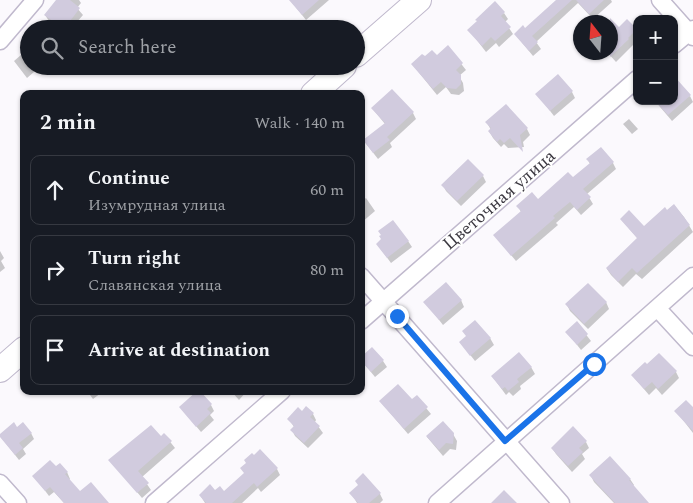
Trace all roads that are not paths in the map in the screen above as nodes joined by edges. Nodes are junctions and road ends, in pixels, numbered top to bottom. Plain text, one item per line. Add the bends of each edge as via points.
1 (35, 0) edge
2 (419, 0) edge
3 (660, 0) edge
4 (692, 33) edge
5 (0, 41) edge
6 (678, 42) edge
7 (365, 47) edge
8 (334, 75) edge
9 (633, 82) edge
10 (317, 90) edge
11 (693, 276) edge
12 (365, 280) edge
13 (384, 301) junction
14 (657, 308) junction
15 (365, 318) edge
16 (693, 347) edge
17 (20, 352) edge
18 (0, 370) edge
19 (277, 395) edge
20 (505, 441) junction
21 (0, 483) edge
22 (18, 503) edge
23 (154, 503) edge
24 (436, 503) edge
25 (561, 503) edge

1 - 5 street
2 - 7 street
3 - 4 street
4 - 6 street
8 - 10 street
9 - 13 street, Цветочная улица
11 - 14 street
12 - 13 street
13 - 15 street, Цветочная улица
13 - 20 street
14 - 16 street
14 - 20 street
17 - 18 street
19 - 23 street
20 - 24 street
20 - 25 street
21 - 22 street

